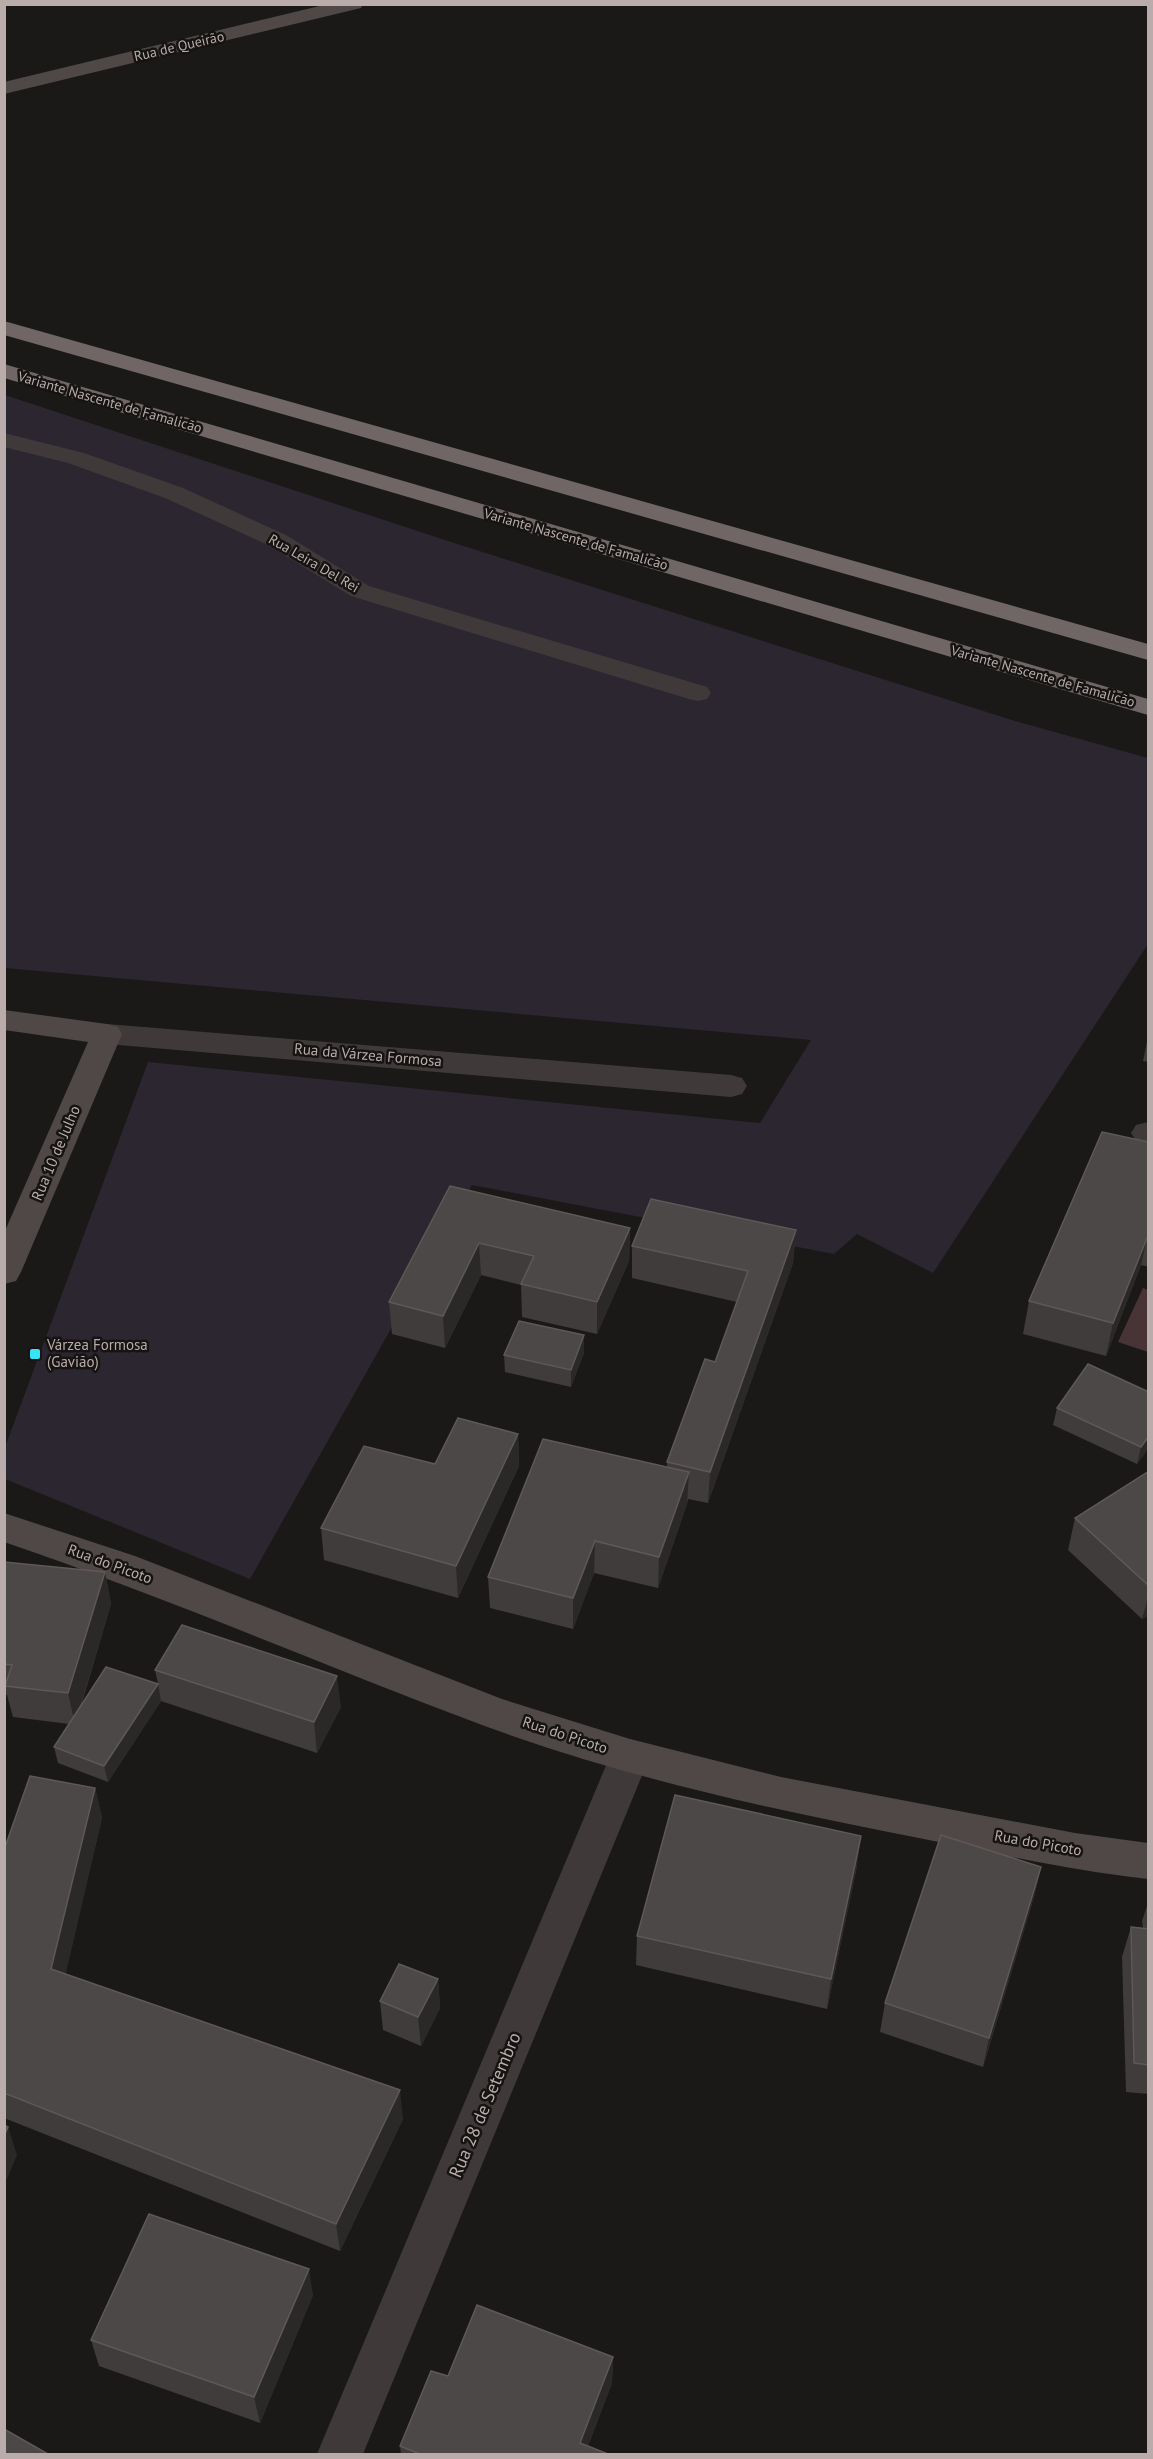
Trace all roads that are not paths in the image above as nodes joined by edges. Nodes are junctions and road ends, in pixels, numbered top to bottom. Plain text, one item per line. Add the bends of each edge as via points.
1 (354, 4) edge
2 (4, 88) edge
3 (4, 328) edge
4 (4, 370) edge
5 (4, 440) edge
6 (1149, 652) edge
7 (698, 693) dead end
8 (1149, 707) edge
9 (4, 1020) edge
10 (107, 1034) junction
11 (731, 1086) dead end
12 (4, 1272) edge
13 (4, 1527) edge
14 (630, 1756) junction
15 (1149, 1861) edge
16 (340, 2454) edge

1 - 2 street, Rua de Queirão
3 - 6 highway
4 - 8 highway, Variante Nascente de Famalicão
5 - 7 street, Rua Leira Del Rei via 76,458 174,493 277,540 360,591
9 - 10 street, Rua da Várzea Formosa
10 - 11 street, Rua da Várzea Formosa
10 - 12 street, Rua 10 de Julho
13 - 14 street, Rua do Picoto via 122,1568 495,1713
14 - 15 street, Rua do Picoto via 782,1794 1075,1851
14 - 16 street, Rua 28 de Setembro

